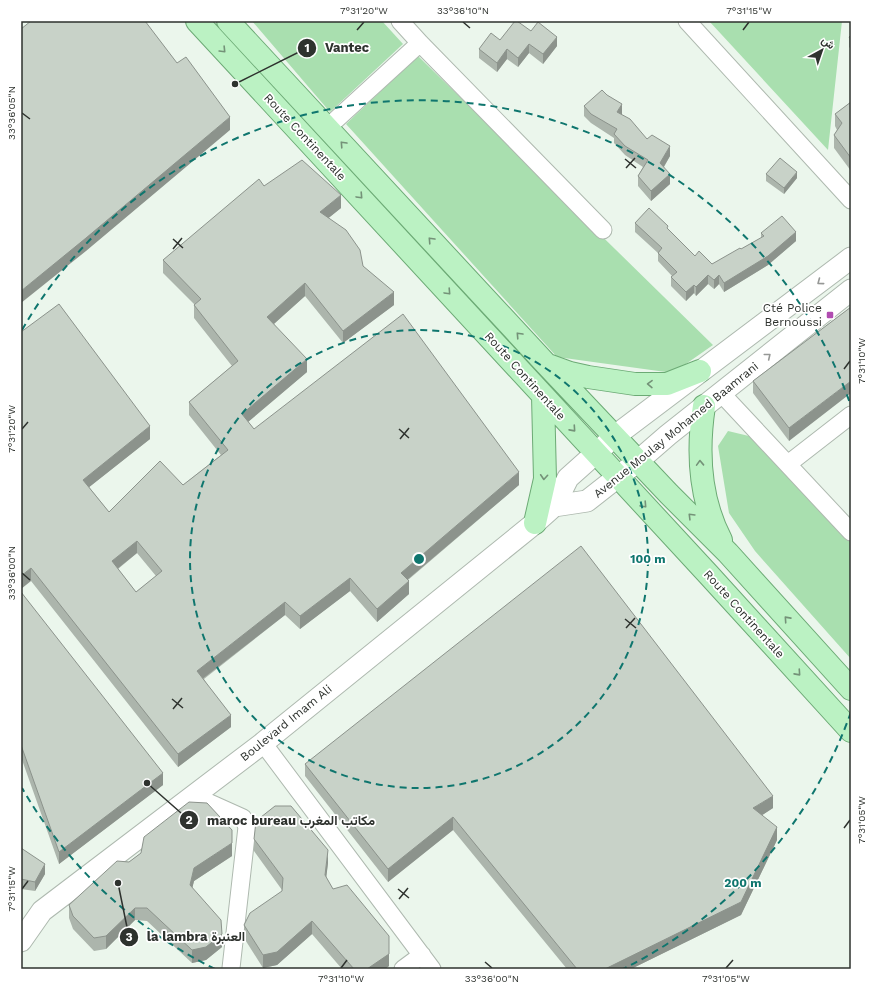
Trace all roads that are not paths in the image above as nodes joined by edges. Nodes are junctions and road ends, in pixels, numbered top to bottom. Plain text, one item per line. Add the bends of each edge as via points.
1 (197, 21) edge
2 (228, 21) edge
3 (400, 21) edge
4 (687, 21) edge
5 (420, 44) junction
6 (328, 127) junction
7 (851, 200) edge
8 (603, 230) dead end
9 (851, 258) edge
10 (851, 291) edge
11 (546, 364) junction
12 (700, 371) junction
13 (721, 393) junction
14 (543, 396) junction
15 (704, 406) junction
16 (851, 415) edge
17 (615, 436) junction
18 (595, 453) junction
19 (638, 461) junction
20 (788, 464) junction
21 (618, 477) junction
22 (554, 506) junction
23 (535, 523) junction
24 (851, 532) edge
25 (728, 553) junction
26 (851, 689) edge
27 (851, 731) edge
28 (263, 743) junction
29 (194, 796) junction
30 (21, 941) edge
31 (422, 955) junction
32 (228, 969) edge
33 (403, 969) edge
34 (432, 969) edge

1 -> 14 main road, Route Continentale
2 - 6 main road, Route Continentale
3 - 5 street
4 - 7 street
5 - 6 street
5 - 8 street
11 -> 6 main road, Route Continentale
9 -> 12 street
13 -> 10 street, Avenue Moulay Mohamed Baamrani
12 -> 11 main road via 667,384 634,384 588,378
11 - 17 main road, Route Continentale
12 - 17 street
13 - 15 street, Avenue Moulay Mohamed Baamrani
13 - 20 street
14 -> 18 main road, Route Continentale
14 -> 23 main road via 545,479
15 - 19 street, Avenue Moulay Mohamed Baamrani
25 -> 15 main road via 710,514 702,478 700,450
16 - 20 street
17 - 18 street
17 - 19 main road, Route Continentale
18 - 21 main road, Route Continentale
18 - 22 street via 568,478
19 - 21 street, Avenue Moulay Mohamed Baamrani
25 -> 19 main road, Route Continentale
20 - 24 street
21 - 22 street, Avenue Moulay Mohamed Baamrani via 587,501
21 -> 27 main road, Route Continentale
22 - 23 street, Boulevard Imam Ali
23 - 28 street, Boulevard Imam Ali
26 -> 25 main road, Route Continentale
28 - 29 street, Boulevard Imam Ali
28 - 31 street
29 - 30 street, Boulevard Imam Ali via 42,912
29 - 32 street via 243,818 247,827
31 - 33 street
31 - 34 street

